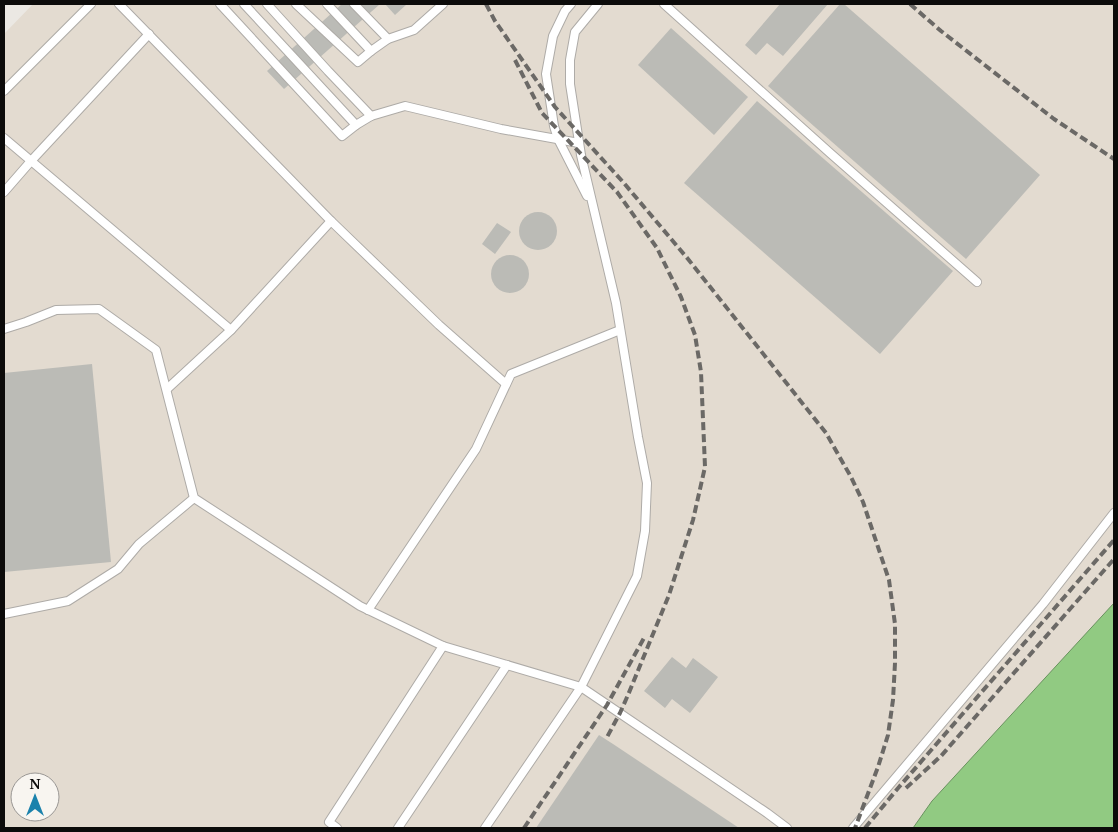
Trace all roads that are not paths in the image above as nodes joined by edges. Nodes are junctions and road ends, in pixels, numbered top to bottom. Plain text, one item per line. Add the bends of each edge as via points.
1 (91, 4) edge
2 (119, 4) edge
3 (220, 4) edge
4 (244, 4) edge
5 (267, 4) edge
6 (296, 4) edge
7 (327, 4) edge
8 (354, 4) edge
9 (443, 4) edge
10 (571, 4) edge
11 (598, 4) edge
12 (664, 4) edge
13 (149, 34) junction
14 (388, 39) junction
15 (371, 51) junction
16 (4, 91) edge
17 (371, 116) junction
18 (356, 125) junction
19 (4, 138) edge
20 (558, 139) junction
21 (579, 143) junction
22 (31, 161) junction
23 (4, 192) edge
24 (593, 206) junction
25 (331, 222) junction
26 (978, 282) dead end
27 (4, 328) edge
28 (231, 330) junction
29 (620, 330) junction
30 (506, 384) junction
31 (167, 389) junction
32 (194, 498) junction
33 (1114, 513) edge
34 (368, 610) junction
35 (4, 614) edge
36 (443, 646) junction
37 (507, 665) junction
38 (581, 687) junction
39 (338, 828) edge
40 (398, 828) edge
41 (485, 828) edge
42 (787, 828) edge
43 (853, 828) edge

1 - 16 lane
2 - 13 lane
3 - 18 lane via 342,136
4 - 18 lane
5 - 17 lane
6 - 15 lane via 358,62
7 - 15 lane
8 - 14 lane
9 - 14 lane via 414,30
10 - 20 lane via 552,36 546,74
11 - 21 lane via 575,32 570,60 570,84
12 - 26 lane
13 - 22 lane
13 - 25 lane
14 - 15 lane
17 - 18 lane
17 - 20 lane via 404,106
19 - 22 lane
20 - 21 lane
20 - 24 lane
21 - 24 lane
22 - 23 lane
22 - 28 lane
24 - 29 lane
25 - 28 lane
25 - 30 lane
27 - 31 lane via 56,310 99,309 156,350
28 - 31 lane
29 - 30 lane via 511,374
29 - 38 lane via 647,483 644,531 637,576
30 - 34 lane via 476,450
31 - 32 lane
32 - 34 lane
32 - 35 lane via 139,544 118,570 68,601
33 - 43 lane via 1042,604
34 - 36 lane
36 - 37 lane
36 - 39 lane via 329,822
37 - 38 lane
37 - 40 lane
38 - 41 lane
38 - 42 lane

